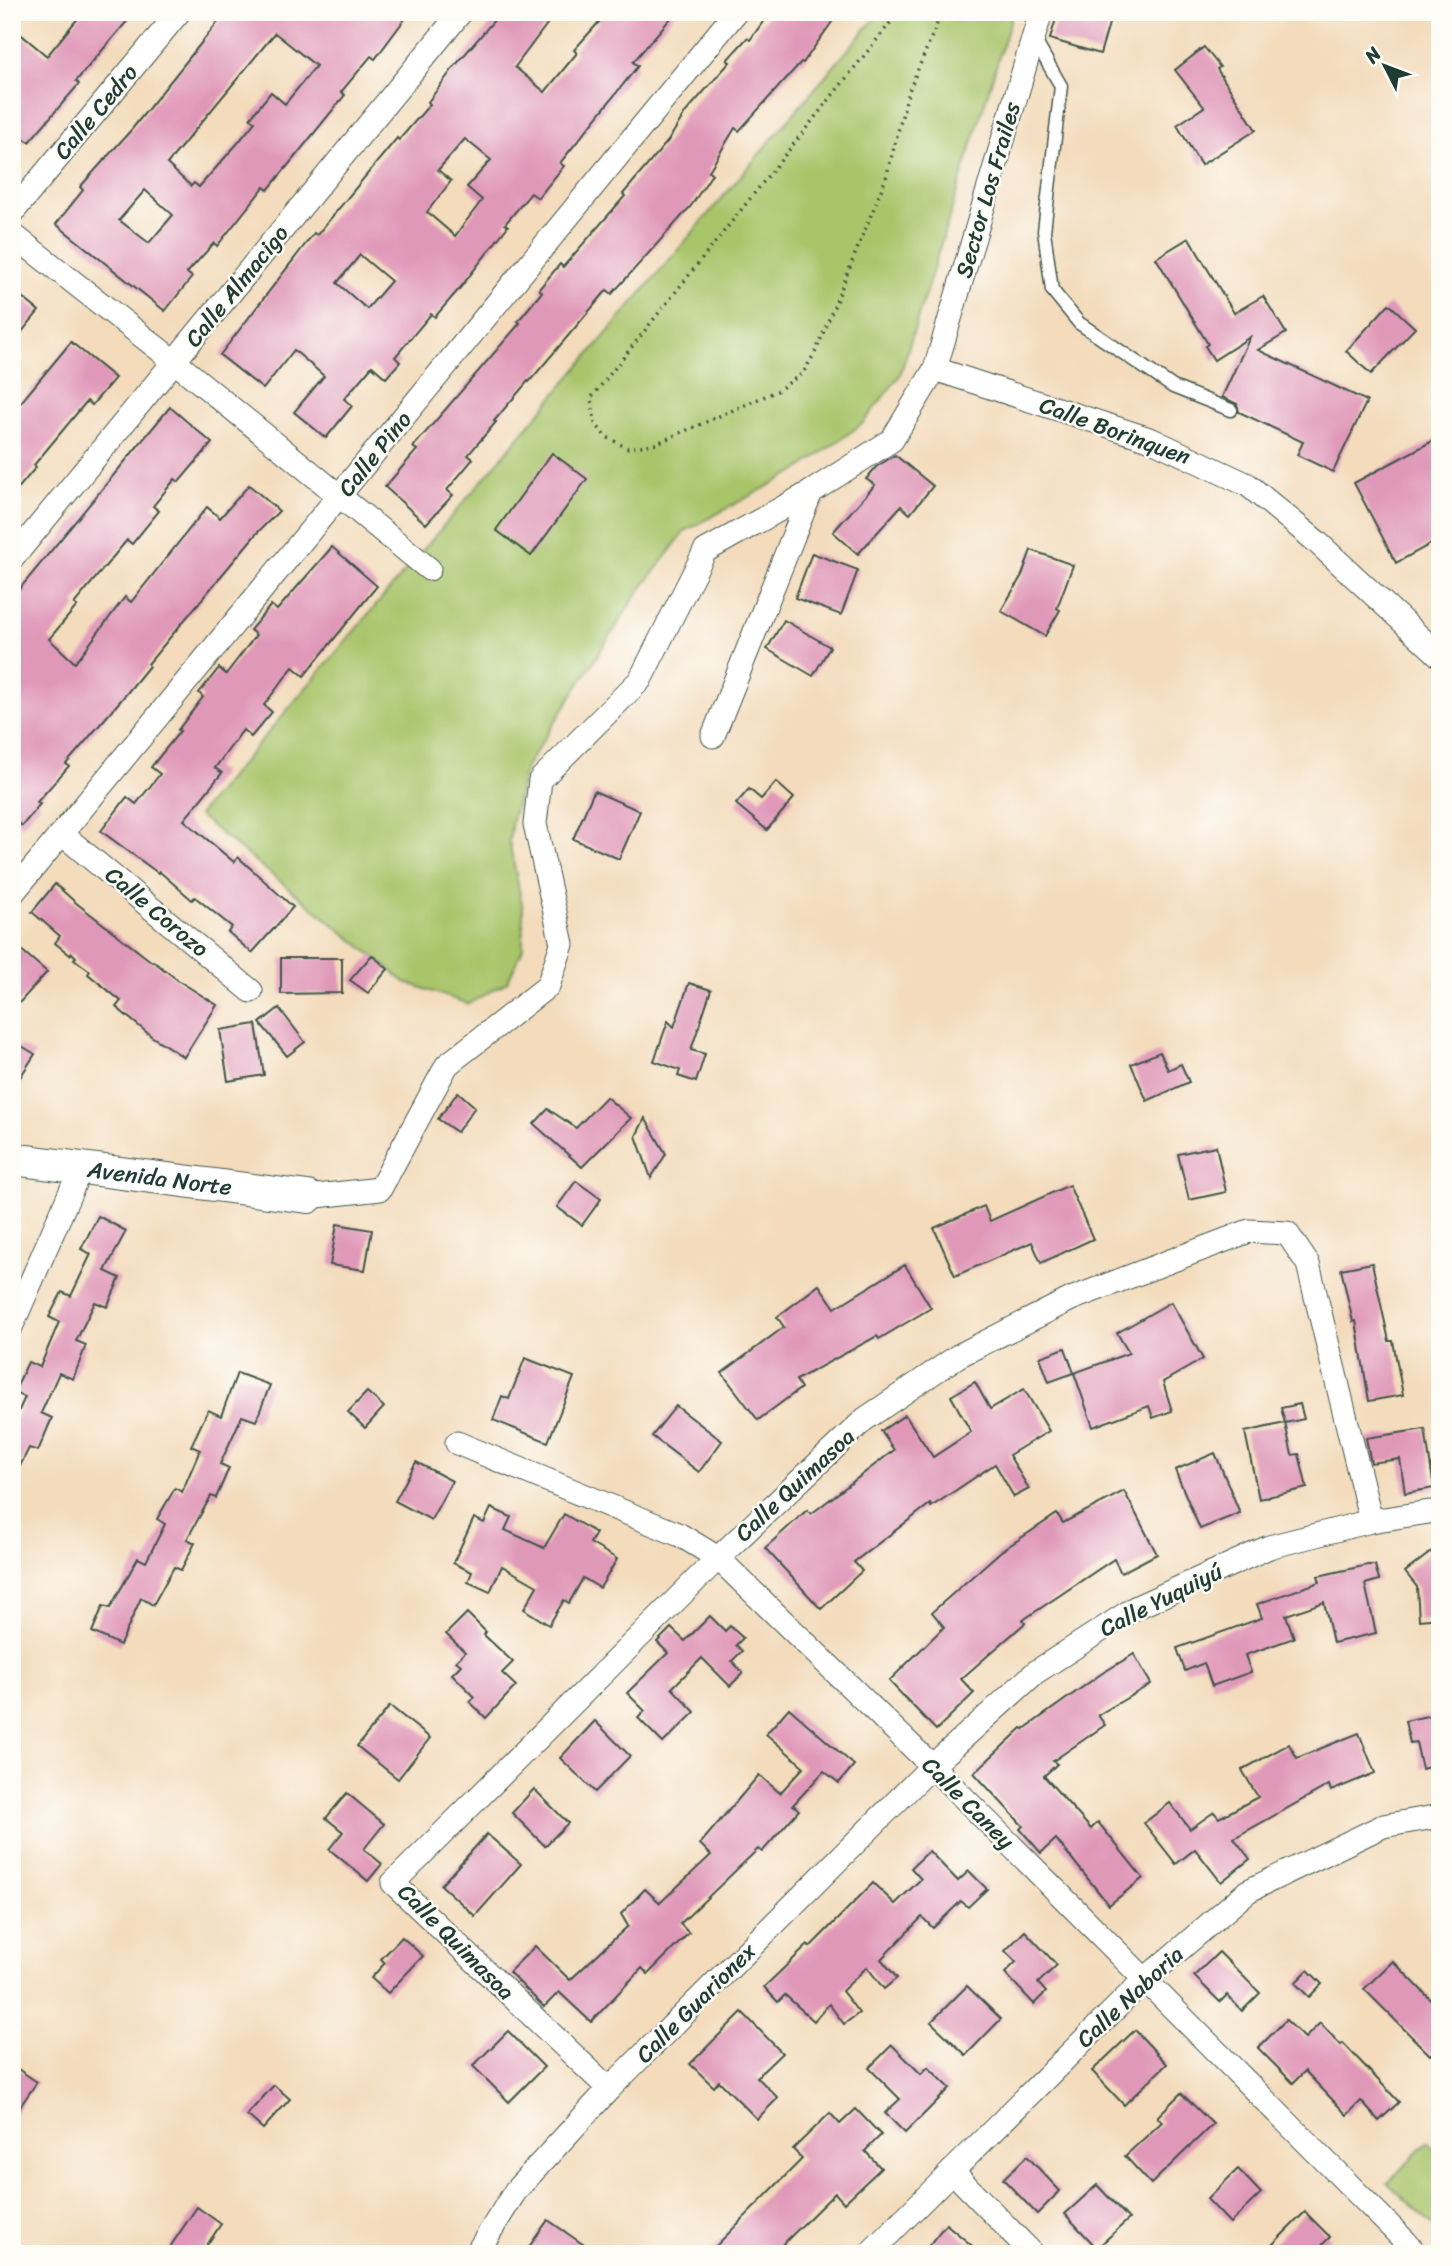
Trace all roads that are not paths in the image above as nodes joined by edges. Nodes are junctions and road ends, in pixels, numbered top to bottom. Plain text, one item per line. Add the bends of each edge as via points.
1 (179, 12) edge
2 (461, 12) edge
3 (736, 12) edge
4 (1041, 12) edge
5 (1033, 37) junction
6 (12, 212) edge
7 (12, 234) edge
8 (175, 362) junction
9 (935, 369) junction
10 (1231, 410) dead end
11 (811, 492) junction
12 (340, 497) junction
13 (12, 559) edge
14 (429, 569) dead end
15 (1440, 656) edge
16 (713, 736) dead end
17 (62, 834) junction
18 (12, 894) edge
19 (251, 991) dead end
20 (12, 1159) edge
21 (81, 1168) junction
22 (308, 1196) joint
23 (12, 1325) edge
24 (457, 1443) dead end
25 (1429, 1512) dead end
26 (1371, 1521) junction
27 (718, 1558) junction
28 (932, 1766) junction
29 (1440, 1816) edge
30 (1144, 1980) junction
31 (609, 2089) junction
32 (952, 2171) junction
33 (476, 2254) edge
34 (869, 2254) edge
35 (1033, 2254) edge
36 (1416, 2254) edge

1 - 6 street, Calle Cedro
2 - 8 street, Calle Almacigo
3 - 12 street, Calle Pino
4 - 5 street, Sector Los Frailes
5 - 9 street, Sector Los Frailes
5 - 10 lane via 1061,86 1044,231 1052,290 1079,323 1173,387
7 - 8 street
8 - 12 street
8 - 13 street, Calle Almacigo
9 - 11 street, Sector Los Frailes via 892,440
9 - 15 street, Calle Borinquen via 1153,440 1248,485
11 - 16 street
11 - 22 street via 705,551 640,680 540,780 535,824 562,944 548,986 447,1065 380,1189
12 - 14 street
12 - 17 street, Calle Pino
17 - 18 street, Calle Pino
17 - 19 street, Calle Corozo
20 - 21 street, Avenida Norte
21 - 22 street, Avenida Norte
21 - 23 street
24 - 27 street, Calle Caney via 680,1535
25 - 26 street, Calle Yuquiyú
26 - 27 street, Calle Quimasoa via 1308,1264 1287,1233 1250,1231 1071,1299 958,1356 865,1419
26 - 28 street, Calle Yuquiyú via 1269,1547 1135,1608 1036,1672
27 - 28 street, Calle Caney
27 - 31 street, Calle Quimasoa via 393,1883
28 - 30 street, Calle Caney
28 - 31 street, Calle Guarionex
29 - 30 street, Calle Naboria via 1383,1826 1248,1891
30 - 32 street, Calle Naboria
30 - 36 street, Calle Caney
31 - 33 street, Calle Guarionex via 516,2190
32 - 34 street, Calle Naboria
32 - 35 street

